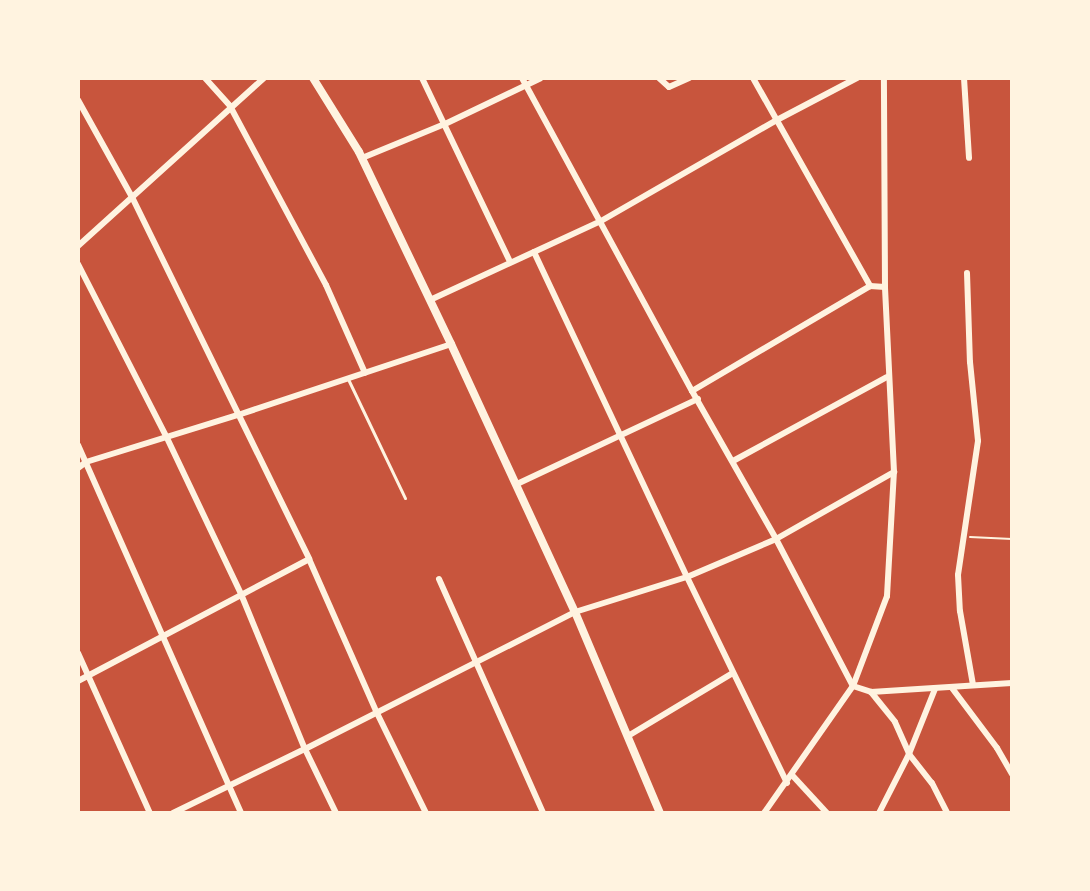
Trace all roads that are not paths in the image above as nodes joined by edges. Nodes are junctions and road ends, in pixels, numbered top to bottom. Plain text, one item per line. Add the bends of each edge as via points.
1 (205, 78) edge
2 (264, 78) edge
3 (313, 78) edge
4 (422, 78) edge
5 (522, 78) edge
6 (541, 78) edge
7 (659, 78) edge
8 (689, 78) edge
9 (753, 78) edge
10 (856, 78) edge
11 (884, 78) edge
12 (964, 78) edge
13 (527, 87) junction
14 (78, 100) edge
15 (230, 106) junction
16 (776, 121) junction
17 (445, 124) junction
18 (362, 158) junction
19 (969, 158) dead end
20 (132, 197) junction
21 (601, 221) junction
22 (78, 246) edge
23 (534, 252) junction
24 (510, 262) junction
25 (78, 264) edge
26 (967, 273) dead end
27 (870, 286) junction
28 (885, 287) junction
29 (430, 300) junction
30 (451, 344) junction
31 (365, 374) junction
32 (887, 377) junction
33 (348, 379) junction
34 (692, 391) junction
35 (698, 399) junction
36 (238, 415) junction
37 (621, 436) junction
38 (167, 438) junction
39 (78, 446) edge
40 (733, 461) junction
41 (86, 462) junction
42 (78, 468) edge
43 (894, 472) junction
44 (517, 484) junction
45 (405, 498) dead end
46 (776, 539) junction
47 (309, 559) junction
48 (687, 577) junction
49 (439, 579) dead end
50 (241, 594) junction
51 (574, 612) junction
52 (163, 638) junction
53 (78, 653) edge
54 (477, 663) junction
55 (733, 673) junction
56 (90, 675) junction
57 (78, 681) edge
58 (1012, 683) edge
59 (973, 685) junction
60 (853, 686) junction
61 (952, 688) junction
62 (934, 689) junction
63 (871, 692) junction
64 (376, 711) junction
65 (628, 736) junction
66 (305, 749) junction
67 (909, 753) junction
68 (1012, 774) edge
69 (792, 775) junction
70 (787, 783) junction
71 (230, 786) junction
72 (150, 813) edge
73 (173, 813) edge
74 (241, 813) edge
75 (336, 813) edge
76 (426, 813) edge
77 (543, 813) edge
78 (660, 813) edge
79 (764, 813) edge
80 (827, 813) edge
81 (879, 813) edge
82 (947, 813) edge

1 - 15 street
2 - 15 street
3 - 18 street
4 - 17 street
5 - 13 street
6 - 13 street
7 - 8 street via 669,87
9 - 16 street
10 - 16 street
11 - 28 street
12 - 19 street
13 - 17 street
13 - 21 street
14 - 20 street
15 - 20 street
15 - 31 street via 326,285
16 - 21 street
16 - 27 street
17 - 18 street
17 - 24 street
18 - 29 street
20 - 22 street
20 - 36 street
21 - 23 street
21 - 34 street
23 - 24 street
23 - 37 street
24 - 29 street
25 - 38 street
26 - 59 street via 978,441 958,575
27 - 28 street
27 - 34 street
28 - 32 street
29 - 30 street
30 - 31 street
30 - 44 street
31 - 33 street
32 - 40 street
32 - 43 street
33 - 36 street
33 - 45 lane
34 - 35 street
35 - 37 street
35 - 40 street
36 - 38 street
36 - 47 street
37 - 44 street
37 - 48 street
38 - 41 street
38 - 50 street
39 - 41 street
40 - 46 street
41 - 42 street
41 - 52 street
43 - 46 street
43 - 60 street via 887,596
44 - 51 street
46 - 48 street
46 - 60 street
47 - 50 street
47 - 64 street
48 - 51 street
48 - 55 street
49 - 54 street
50 - 52 street
50 - 66 street
51 - 54 street
51 - 65 street
52 - 56 street
52 - 71 street
53 - 56 street
54 - 64 street
54 - 77 street
55 - 65 street
55 - 70 street
56 - 57 street
56 - 72 street
58 - 59 street
59 - 61 street
60 - 63 street
60 - 69 street
61 - 62 street
61 - 68 street
62 - 63 street
62 - 67 street
63 - 67 street via 896,722
64 - 66 street
64 - 76 street
65 - 78 street
66 - 71 street
66 - 75 street
67 - 81 street
67 - 82 street via 932,783
69 - 70 street
69 - 80 street
70 - 79 street
71 - 73 street
71 - 74 street

